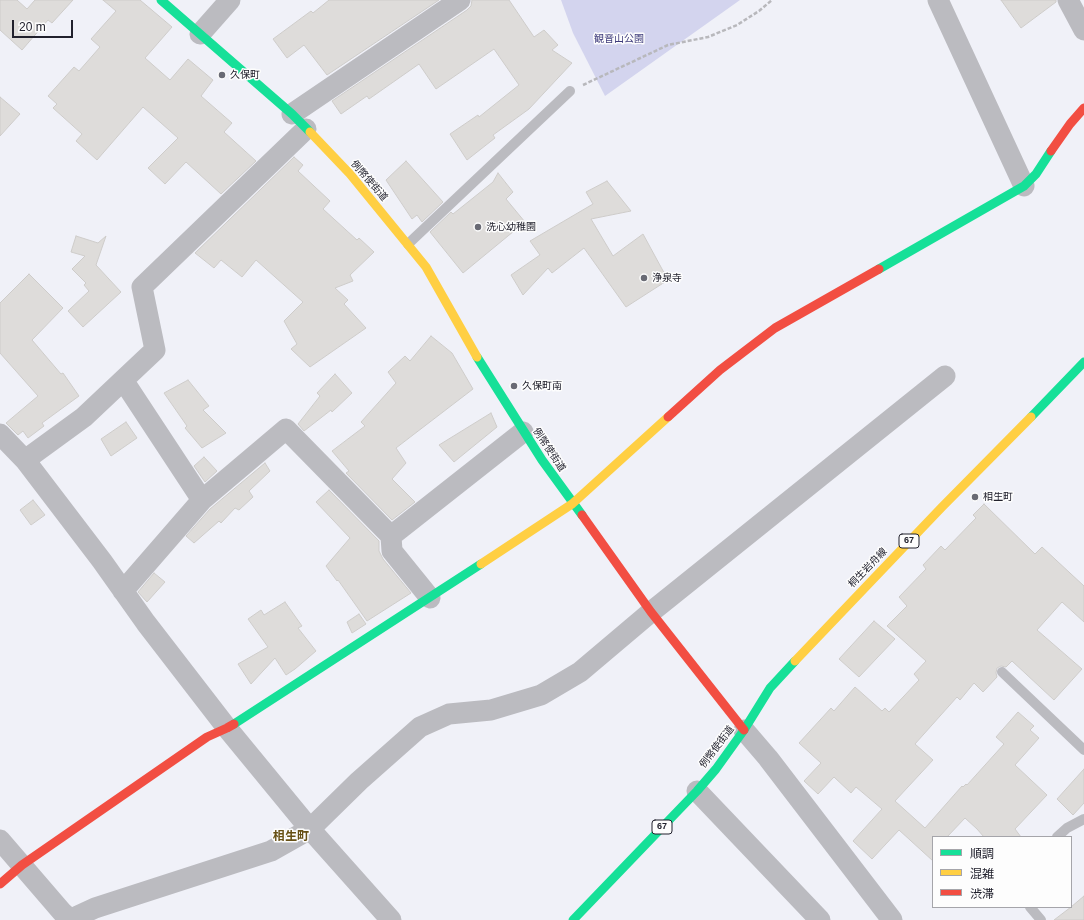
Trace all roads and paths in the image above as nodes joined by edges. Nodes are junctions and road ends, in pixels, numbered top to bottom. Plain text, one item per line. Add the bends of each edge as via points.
1 (161, 0) edge
2 (230, 0) edge
3 (460, 0) edge
4 (772, 0) edge
5 (938, 0) edge
6 (1068, 0) edge
7 (1084, 30) edge
8 (200, 34) junction
9 (570, 91) joint
10 (1084, 108) edge
11 (292, 114) junction
12 (306, 129) junction
13 (1024, 186) junction
14 (408, 244) junction
15 (1084, 362) edge
16 (945, 376) dead end
17 (123, 380) junction
18 (523, 432) junction
19 (0, 434) edge
20 (25, 460) junction
21 (202, 500) junction
22 (572, 504) junction
23 (391, 536) junction
24 (123, 591) junction
25 (430, 598) junction
26 (651, 612) junction
27 (1002, 672) dead end
28 (227, 728) junction
29 (744, 730) junction
30 (1084, 750) edge
31 (697, 791) junction
32 (1084, 819) edge
33 (310, 829) junction
34 (1058, 836) edge
35 (0, 840) edge
36 (22, 865) junction
37 (0, 884) edge
38 (1031, 908) edge
39 (70, 920) edge
40 (391, 920) edge
41 (573, 920) edge
42 (820, 920) edge
43 (892, 920) edge
44 (1041, 920) edge

1 - 8 street, 例幣使街道
2 - 8 street
3 - 11 street
4 - 9 path via 737,25 708,37 668,45
5 - 13 street
6 - 7 street
8 - 11 street, 例幣使街道
9 - 14 lane
10 - 13 street via 1036,174
11 - 12 street, 例幣使街道
12 - 14 street, 例幣使街道 via 350,174
12 - 17 street via 142,287 155,350
13 - 22 street via 775,328 720,370
14 - 18 street, 例幣使街道 via 426,266
15 - 29 street, 桐生岩舟線 / 67 via 782,674 770,688
16 - 26 street
17 - 20 street via 84,417
17 - 21 street
18 - 22 street, 例幣使街道
18 - 23 street
19 - 20 street
20 - 24 street
21 - 23 street via 286,429
21 - 24 street
22 - 25 street
22 - 26 street, 例幣使街道
23 - 25 street via 392,551
24 - 28 street
25 - 28 street
26 - 29 street, 例幣使街道
26 - 33 street via 580,672 541,695 491,710 448,714 420,727
27 - 30 lane
28 - 33 street
28 - 36 street via 207,736
29 - 31 street, 例幣使街道 / 67
29 - 43 street
31 - 41 street, 例幣使街道 / 67
31 - 42 street
32 - 34 lane
33 - 39 street via 271,851 96,908
33 - 40 street
35 - 36 street
36 - 37 street
36 - 39 street
38 - 44 lane

